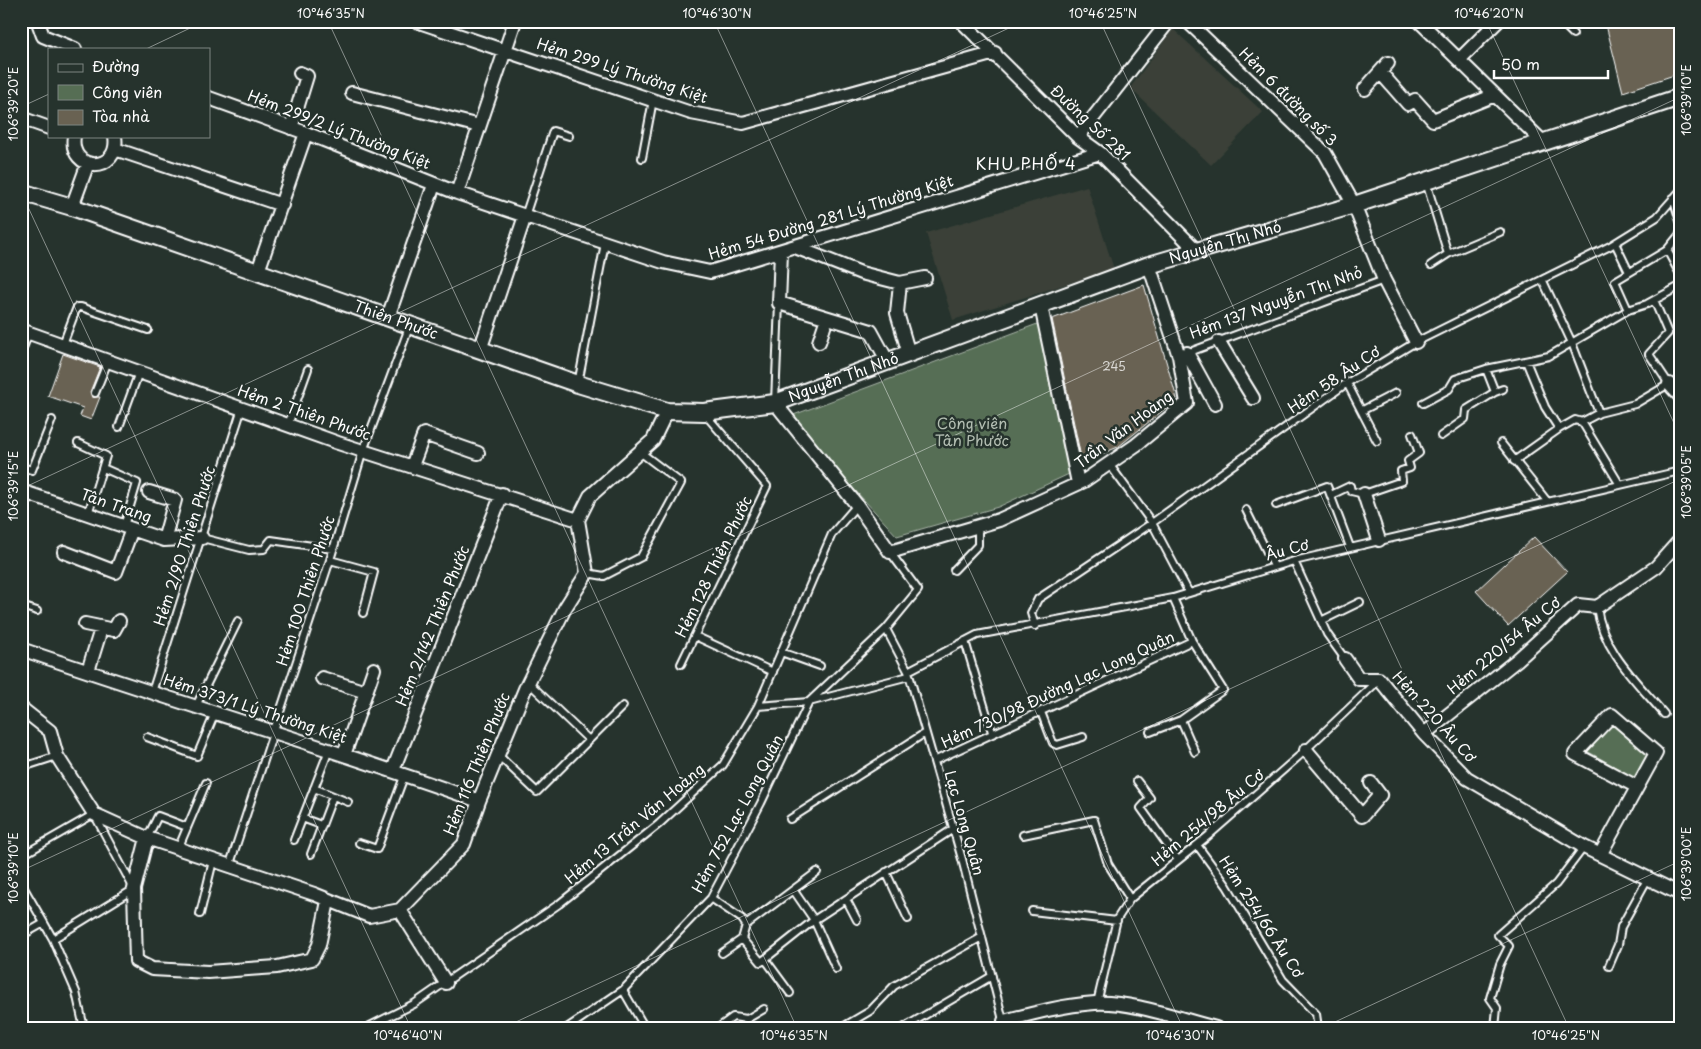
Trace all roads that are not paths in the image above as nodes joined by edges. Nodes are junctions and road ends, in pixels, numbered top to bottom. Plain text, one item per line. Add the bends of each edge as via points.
1 (42, 21) edge
2 (416, 21) edge
3 (515, 21) edge
4 (961, 21) edge
5 (1169, 21) edge
6 (1187, 21) edge
7 (1419, 21) edge
8 (1498, 21) edge
9 (1560, 21) edge
10 (1573, 34) dead end
11 (73, 48) edge
12 (505, 50) junction
13 (994, 53) junction
14 (1459, 60) junction
15 (300, 73) dead end
16 (1365, 89) dead end
17 (352, 93) dead end
18 (1495, 95) junction
19 (1680, 97) edge
20 (210, 98) edge
21 (653, 100) junction
22 (21, 118) edge
23 (479, 126) junction
24 (48, 128) edge
25 (291, 128) junction
26 (306, 133) junction
27 (569, 136) dead end
28 (1078, 137) junction
29 (74, 138) edge
30 (1543, 142) junction
31 (115, 143) edge
32 (1100, 153) junction
33 (642, 158) dead end
34 (88, 163) junction
35 (1426, 181) junction
36 (434, 185) junction
37 (1680, 191) edge
38 (21, 192) edge
39 (457, 193) junction
40 (1673, 198) junction
41 (282, 205) junction
42 (1354, 205) junction
43 (72, 207) junction
44 (525, 216) junction
45 (1680, 221) edge
46 (1500, 232) dead end
47 (1680, 234) edge
48 (605, 243) junction
49 (1615, 243) junction
50 (795, 247) junction
51 (1196, 250) junction
52 (1668, 250) junction
53 (780, 252) junction
54 (1448, 254) junction
55 (1149, 265) junction
56 (1431, 265) dead end
57 (258, 272) junction
58 (1629, 272) junction
59 (1680, 274) edge
60 (926, 278) dead end
61 (1384, 280) junction
62 (1543, 281) junction
63 (900, 282) junction
64 (1680, 286) edge
65 (1654, 300) junction
66 (779, 303) junction
67 (1041, 306) junction
68 (1628, 310) junction
69 (388, 317) junction
70 (827, 318) junction
71 (410, 325) junction
72 (148, 330) dead end
73 (25, 331) edge
74 (819, 342) dead end
75 (1219, 342) junction
76 (1416, 342) junction
77 (1572, 343) junction
78 (63, 344) junction
79 (480, 350) junction
80 (21, 352) edge
81 (909, 354) junction
82 (1183, 355) junction
83 (108, 360) junction
84 (1526, 361) junction
85 (888, 362) junction
86 (1486, 368) junction
87 (308, 369) dead end
88 (139, 372) junction
89 (1348, 383) junction
90 (578, 384) junction
91 (1669, 384) junction
92 (1503, 389) dead end
93 (1495, 392) junction
94 (95, 393) dead end
95 (1396, 393) dead end
96 (1680, 396) edge
97 (1253, 398) dead end
98 (775, 403) junction
99 (1423, 403) dead end
100 (1215, 404) dead end
101 (242, 408) junction
102 (1363, 410) junction
103 (667, 411) junction
104 (704, 412) junction
105 (1599, 413) junction
106 (52, 420) dead end
107 (1582, 422) junction
108 (288, 425) junction
109 (119, 427) dead end
110 (1559, 429) junction
111 (1412, 434) dead end
112 (1441, 436) dead end
113 (1377, 440) dead end
114 (78, 443) dead end
115 (1501, 443) dead end
116 (362, 451) junction
117 (640, 452) junction
118 (478, 453) dead end
119 (1514, 461) junction
120 (1108, 464) junction
121 (412, 466) junction
122 (21, 467) edge
123 (103, 468) junction
124 (1680, 471) edge
125 (1078, 483) junction
126 (1620, 485) junction
127 (21, 491) edge
128 (149, 492) dead end
129 (502, 494) junction
130 (1364, 494) junction
131 (1331, 495) junction
132 (1547, 501) junction
133 (857, 505) junction
134 (1276, 505) dead end
135 (1246, 510) dead end
136 (88, 514) junction
137 (578, 520) junction
138 (1152, 523) junction
139 (978, 526) junction
140 (128, 528) junction
141 (202, 538) junction
142 (164, 540) junction
143 (1379, 540) junction
144 (1680, 540) edge
145 (1350, 547) junction
146 (333, 549) junction
147 (64, 552) dead end
148 (890, 552) junction
149 (330, 560) junction
150 (1294, 561) junction
151 (1274, 566) junction
152 (954, 570) dead end
153 (587, 573) junction
154 (1189, 593) junction
155 (1173, 598) junction
156 (1360, 602) dead end
157 (21, 606) edge
158 (1597, 607) junction
159 (37, 611) dead end
160 (363, 612) dead end
161 (119, 621) dead end
162 (238, 621) dead end
163 (1321, 621) junction
164 (85, 624) dead end
165 (1035, 626) junction
166 (101, 629) junction
167 (886, 629) junction
168 (695, 636) junction
169 (965, 641) junction
170 (1192, 641) junction
171 (21, 649) edge
172 (781, 652) junction
173 (1345, 659) joint
174 (681, 664) dead end
175 (820, 666) dead end
176 (374, 668) dead end
177 (88, 671) junction
178 (772, 672) junction
179 (909, 673) junction
180 (322, 678) dead end
181 (1380, 679) junction
182 (528, 682) junction
183 (152, 692) junction
184 (366, 692) junction
185 (809, 702) junction
186 (196, 706) junction
187 (623, 706) dead end
188 (758, 706) junction
189 (21, 708) edge
190 (1041, 712) junction
191 (215, 713) junction
192 (1664, 714) dead end
193 (1181, 720) junction
194 (992, 732) junction
195 (1150, 732) dead end
196 (273, 733) junction
197 (925, 733) junction
198 (1424, 734) junction
199 (146, 737) dead end
200 (1083, 738) dead end
201 (589, 740) junction
202 (330, 750) junction
203 (1306, 750) junction
204 (1195, 752) dead end
205 (344, 755) junction
206 (498, 755) junction
207 (57, 756) junction
208 (934, 761) junction
209 (21, 765) edge
210 (399, 772) junction
211 (1137, 782) dead end
212 (206, 783) dead end
213 (1371, 783) dead end
214 (1637, 787) junction
215 (314, 788) junction
216 (332, 796) junction
217 (479, 800) junction
218 (348, 802) dead end
219 (94, 814) junction
220 (302, 818) junction
221 (790, 819) dead end
222 (321, 825) junction
223 (187, 827) junction
224 (953, 828) junction
225 (1023, 835) dead end
226 (147, 838) junction
227 (294, 840) dead end
228 (359, 843) dead end
229 (1197, 845) junction
230 (1584, 847) junction
231 (178, 849) junction
232 (311, 854) dead end
233 (1600, 855) junction
234 (21, 856) edge
235 (1178, 860) junction
236 (213, 861) junction
237 (229, 867) junction
238 (818, 872) dead end
239 (886, 872) junction
240 (1648, 878) junction
241 (21, 883) edge
242 (134, 889) junction
243 (794, 891) junction
244 (1680, 894) edge
245 (711, 898) junction
246 (846, 899) junction
247 (1130, 899) junction
248 (328, 900) junction
249 (400, 910) junction
250 (1032, 911) dead end
251 (200, 914) dead end
252 (908, 919) dead end
253 (814, 920) junction
254 (857, 920) dead end
255 (1117, 921) junction
256 (44, 923) junction
257 (746, 925) junction
258 (21, 936) edge
259 (982, 937) junction
260 (53, 939) junction
261 (742, 939) junction
262 (722, 953) dead end
263 (765, 958) junction
264 (1610, 966) dead end
265 (836, 969) dead end
266 (992, 976) junction
267 (446, 983) junction
268 (623, 990) junction
269 (790, 993) dead end
270 (1097, 1003) junction
271 (764, 1009) dead end
272 (1005, 1024) edge
273 (369, 1027) edge
274 (1211, 1027) edge
275 (84, 1028) edge
276 (567, 1028) edge
277 (644, 1028) edge
278 (718, 1028) edge
279 (841, 1028) edge
280 (903, 1028) edge
281 (1318, 1028) edge
282 (1495, 1028) edge

1 - 11 street via 39,25 43,36
2 - 12 street, Hẻm 299 Lý Thường Kiệt
3 - 12 street
4 - 13 street, Đường Số 281
5 - 28 street
6 - 42 street, Hẻm 6 đường số 3 via 1324,153
7 - 14 street
8 - 14 street
9 - 10 lane
12 - 21 street, Hẻm 299 Lý Thường Kiệt
12 - 23 street
13 - 21 street, Hẻm 299 Lý Thường Kiệt via 743,123 691,113
13 - 28 street, Đường Số 281
14 - 18 street
15 - 25 street via 307,76
16 - 18 street via 1384,68 1408,104 1415,100 1433,120
17 - 23 street
18 - 30 street
19 - 30 street, Nguyễn Thị Nhỏ
20 - 25 street, Hẻm 299/2 Lý Thường Kiệt
21 - 33 lane
22 - 24 street
23 - 39 street
25 - 26 street, Hẻm 299/2 Lý Thường Kiệt
26 - 36 street, Hẻm 299/2 Lý Thường Kiệt
26 - 41 street
27 - 44 lane via 553,131
28 - 32 street, Đường Số 281
29 - 34 street via 74,150
30 - 35 street, Nguyễn Thị Nhỏ
31 - 34 street via 112,155 102,163
31 - 41 street
32 - 50 street, Hẻm 54 Đường 281 Lý Thường Kiệt
32 - 51 street, Đường Số 281
34 - 43 street
35 - 42 street, Nguyễn Thị Nhỏ
35 - 54 lane
36 - 39 street, Hẻm 299/2 Lý Thường Kiệt
36 - 69 street
37 - 40 lane, Hẻm 58 Âu Cơ
38 - 43 street, Thiên Phước
39 - 44 street, Hẻm 54 Đường 281 Lý Thường Kiệt
40 - 45 lane
40 - 49 lane, Hẻm 58 Âu Cơ via 1657,217
41 - 57 street
42 - 51 street, Nguyễn Thị Nhỏ
42 - 61 street, Hẻm 137 Nguyễn Thị Nhỏ
43 - 57 street, Thiên Phước
44 - 48 street, Hẻm 54 Đường 281 Lý Thường Kiệt
44 - 79 street
46 - 54 lane
47 - 52 lane
48 - 53 street, Hẻm 54 Đường 281 Lý Thường Kiệt via 662,262 710,272
48 - 90 lane
49 - 58 lane
49 - 62 lane, Hẻm 58 Âu Cơ
50 - 53 street, Hẻm 54 Đường 281 Lý Thường Kiệt
50 - 63 street via 861,273
51 - 55 street, Nguyễn Thị Nhỏ
52 - 58 lane
52 - 59 lane
53 - 66 street
54 - 56 lane
55 - 67 street, Nguyễn Thị Nhỏ
55 - 82 street, Trần Văn Hoàng
57 - 69 street, Thiên Phước
58 - 68 lane via 1615,281
60 - 63 street
61 - 75 lane, Hẻm 137 Nguyễn Thị Nhỏ
61 - 76 street, Hẻm 137 Nguyễn Thị Nhỏ
62 - 76 lane, Hẻm 58 Âu Cơ
62 - 77 lane
63 - 81 street via 897,313
64 - 65 lane
65 - 68 lane
65 - 91 lane via 1668,333 1649,354
66 - 70 street
66 - 98 lane
67 - 81 street, Nguyễn Thị Nhỏ
67 - 125 street
68 - 77 lane
69 - 71 street, Thiên Phước
70 - 74 street
70 - 85 street via 871,332
71 - 79 street, Thiên Phước
71 - 116 lane, Hẻm 100 Thiên Phước
72 - 78 lane via 81,307 77,308
73 - 78 street, Hẻm 2 Thiên Phước
73 - 80 lane
75 - 82 lane, Hẻm 137 Nguyễn Thị Nhỏ
75 - 97 street
76 - 89 lane, Hẻm 58 Âu Cơ
77 - 84 lane via 1549,356
77 - 105 lane
78 - 83 street, Hẻm 2 Thiên Phước
79 - 90 street, Thiên Phước
81 - 85 street, Nguyễn Thị Nhỏ
82 - 100 street
82 - 120 street, Trần Văn Hoàng via 1187,403
83 - 88 street, Hẻm 2 Thiên Phước
83 - 94 lane
84 - 86 lane
84 - 110 lane via 1545,407
85 - 98 street, Nguyễn Thị Nhỏ
86 - 93 lane
86 - 99 lane via 1455,379 1449,389
87 - 108 lane
88 - 101 street, Hẻm 2 Thiên Phước
88 - 109 lane
89 - 102 lane
89 - 138 lane, Hẻm 58 Âu Cơ
90 - 103 street, Thiên Phước
91 - 96 street
91 - 105 lane via 1635,404
92 - 93 lane
93 - 112 lane via 1466,410 1466,419
95 - 102 lane
98 - 104 street, Thiên Phước
98 - 133 street
101 - 108 street, Hẻm 2 Thiên Phước
101 - 141 lane, Hẻm 2/90 Thiên Phước
102 - 113 lane
103 - 104 street, Thiên Phước
103 - 117 street via 653,440
104 - 168 lane, Hẻm 128 Thiên Phước via 767,486
105 - 107 lane
106 - 122 lane via 32,470
107 - 110 lane via 1575,420
107 - 126 lane
108 - 116 street, Hẻm 2 Thiên Phước
110 - 119 lane
111 - 130 lane via 1419,453 1408,461 1410,468 1401,471 1402,481
114 - 123 lane via 106,456
115 - 119 lane
116 - 121 street, Hẻm 2 Thiên Phước
116 - 146 lane, Hẻm 100 Thiên Phước
117 - 137 street via 590,496
117 - 153 lane via 681,483 640,557 604,576
118 - 121 street via 424,434
119 - 132 lane
120 - 125 street, Trần Văn Hoàng
120 - 138 lane
121 - 129 street, Hẻm 2 Thiên Phước
123 - 136 lane
123 - 140 lane via 137,483
124 - 126 lane, Âu Cơ
125 - 139 street, Trần Văn Hoàng
126 - 132 lane, Âu Cơ
127 - 136 street, Tân Trang
128 - 142 street via 175,500
129 - 137 street, Hẻm 2 Thiên Phước
129 - 210 street, Hẻm 2/142 Thiên Phước
130 - 131 lane via 1351,491 1350,486
130 - 143 street
131 - 134 lane via 1327,486
131 - 145 lane
132 - 143 lane, Âu Cơ
133 - 148 street
133 - 172 lane, Hẻm 13 Trần Văn Hoàng via 832,534
135 - 151 lane
136 - 140 street, Tân Trang
137 - 153 street
138 - 154 lane
138 - 165 lane, Hẻm 58 Âu Cơ via 1038,599 1031,614
139 - 148 street, Trần Văn Hoàng
139 - 152 lane via 978,545
140 - 142 street, Tân Trang
140 - 147 street via 116,572
141 - 142 street, Tân Trang
141 - 146 lane via 249,550 264,549 271,540
141 - 183 lane, Hẻm 2/90 Thiên Phước
143 - 145 lane, Âu Cơ
144 - 158 street, Hẻm 220/54 Âu Cơ via 1656,567
145 - 150 lane, Âu Cơ
146 - 149 lane, Hẻm 100 Thiên Phước
148 - 167 lane via 918,590
149 - 160 lane via 374,572
149 - 196 lane, Hẻm 100 Thiên Phước
150 - 151 lane, Âu Cơ
150 - 163 lane, Hẻm 220 Âu Cơ
151 - 154 lane, Âu Cơ
153 - 182 street, Hẻm 116 Thiên Phước via 565,608
154 - 155 lane, Âu Cơ
155 - 165 lane, Âu Cơ
155 - 170 lane
156 - 163 lane
157 - 159 lane
158 - 192 lane via 1599,625 1618,660
158 - 198 street, Hẻm 220/54 Âu Cơ via 1578,605
161 - 166 street via 114,630
162 - 186 lane
163 - 173 lane, Hẻm 220 Âu Cơ
164 - 166 street
165 - 169 lane, Âu Cơ via 976,635
166 - 177 street
167 - 179 lane, Lạc Long Quân
167 - 185 lane
168 - 174 lane, Hẻm 128 Thiên Phước
168 - 178 lane
169 - 179 lane, Âu Cơ
169 - 194 lane
170 - 190 lane, Hẻm 730/98 Đường Lạc Long Quân
170 - 193 lane via 1223,690
171 - 177 street, Hẻm 373/1 Lý Thường Kiệt
172 - 175 lane
172 - 178 lane, Hẻm 13 Trần Văn Hoàng
173 - 181 street, Hẻm 220 Âu Cơ via 1359,679
176 - 184 street
177 - 183 street, Hẻm 373/1 Lý Thường Kiệt
178 - 188 lane, Hẻm 13 Trần Văn Hoàng
179 - 185 lane, Âu Cơ
179 - 197 lane, Lạc Long Quân
180 - 184 street
181 - 198 street, Hẻm 220 Âu Cơ
181 - 203 lane, Hẻm 254/98 Âu Cơ
182 - 201 lane
182 - 206 street, Hẻm 116 Thiên Phước
183 - 186 street, Hẻm 373/1 Lý Thường Kiệt
184 - 205 street
185 - 188 lane
185 - 245 lane, Hẻm 752 Lạc Long Quân
186 - 191 street, Hẻm 373/1 Lý Thường Kiệt
187 - 201 lane
188 - 267 lane, Hẻm 13 Trần Văn Hoàng via 724,765 659,824 560,904
189 - 207 street via 50,731
190 - 194 lane, Hẻm 730/98 Đường Lạc Long Quân
190 - 200 lane via 1053,743 1057,745
191 - 196 street, Hẻm 373/1 Lý Thường Kiệt
191 - 199 lane via 197,756
193 - 195 lane
193 - 204 lane
194 - 208 lane, Hẻm 730/98 Đường Lạc Long Quân
196 - 202 street, Hẻm 373/1 Lý Thường Kiệt
196 - 237 lane, Hẻm 100 Thiên Phước
197 - 208 lane, Lạc Long Quân
197 - 221 lane
198 - 230 street, Hẻm 220 Âu Cơ via 1467,778
201 - 206 lane via 537,792
202 - 205 street, Hẻm 373/1 Lý Thường Kiệt
202 - 215 lane
203 - 213 street via 1362,816 1380,795
203 - 229 lane, Hẻm 254/98 Âu Cơ
205 - 210 street, Hẻm 373/1 Lý Thường Kiệt
206 - 217 street, Hẻm 116 Thiên Phước
207 - 209 lane
207 - 219 street
208 - 224 lane, Lạc Long Quân
210 - 217 street, Hẻm 373/1 Lý Thường Kiệt
210 - 228 lane via 376,850
211 - 235 lane via 1150,798 1141,808
212 - 223 lane
214 - 214 street via 1656,753 1612,715 1575,754
214 - 233 street
215 - 216 lane
215 - 220 lane
216 - 218 lane
216 - 222 lane
217 - 249 street, Hẻm 116 Thiên Phước via 464,844
219 - 226 street
219 - 234 lane
219 - 242 lane
220 - 222 lane
220 - 227 lane
222 - 232 lane
223 - 226 lane via 158,816
223 - 231 lane
224 - 239 lane
224 - 259 lane, Lạc Long Quân
225 - 247 lane via 1094,820 1108,864
226 - 231 street
226 - 242 street
229 - 235 lane, Hẻm 254/98 Âu Cơ
229 - 281 lane, Hẻm 254/66 Âu Cơ via 1227,886 1283,980 1316,1014
230 - 233 street, Hẻm 220 Âu Cơ
230 - 282 lane via 1556,884 1498,935 1509,946 1490,998 1497,1008
231 - 236 street
233 - 240 street, Hẻm 220 Âu Cơ
235 - 247 lane, Hẻm 254/98 Âu Cơ
236 - 237 street
236 - 251 lane
237 - 248 street
238 - 243 lane
239 - 246 lane
239 - 252 lane
240 - 244 street, Hẻm 220 Âu Cơ
240 - 264 lane via 1621,927
241 - 256 lane
242 - 248 street via 136,961 152,969 277,967 312,959 319,945
242 - 260 lane
243 - 253 lane
243 - 257 lane
245 - 257 lane
245 - 268 lane, Hẻm 752 Lạc Long Quân
246 - 253 lane
246 - 254 lane
247 - 255 lane, Hẻm 254/98 Âu Cơ
248 - 249 street via 369,916
249 - 267 street
250 - 255 lane
253 - 263 lane
253 - 265 lane
255 - 270 lane, Hẻm 254/98 Âu Cơ
256 - 258 lane
256 - 260 lane
257 - 261 lane
259 - 266 lane, Lạc Long Quân
259 - 279 lane via 894,986 870,1010
260 - 275 lane via 76,992
261 - 262 lane
261 - 263 lane via 762,962
263 - 269 lane
266 - 272 lane, Lạc Long Quân
266 - 280 lane
267 - 273 lane, Hẻm 13 Trần Văn Hoàng
268 - 276 lane, Hẻm 752 Lạc Long Quân
268 - 277 lane
270 - 272 street via 1051,1008
270 - 274 street via 1154,1010
271 - 278 lane via 747,1019 733,1017

